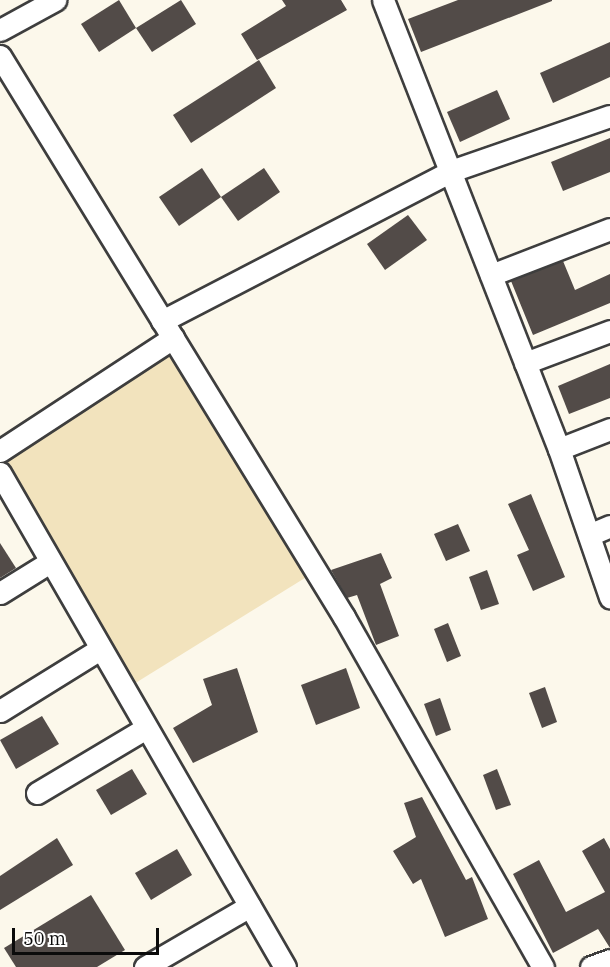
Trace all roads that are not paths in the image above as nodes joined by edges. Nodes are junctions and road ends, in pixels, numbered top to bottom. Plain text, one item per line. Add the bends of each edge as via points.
1 (56, 0) edge
2 (383, 0) edge
3 (0, 30) edge
4 (0, 56) edge
5 (610, 116) edge
6 (451, 171) junction
7 (610, 229) edge
8 (491, 275) junction
9 (168, 330) junction
10 (610, 331) edge
11 (525, 363) junction
12 (610, 429) edge
13 (559, 449) junction
14 (0, 451) edge
15 (0, 473) edge
16 (610, 526) edge
17 (589, 535) junction
18 (50, 562) junction
19 (0, 593) edge
20 (610, 597) edge
21 (100, 649) junction
22 (0, 711) edge
23 (146, 728) junction
24 (37, 794) dead end
25 (250, 906) junction
26 (610, 960) edge
27 (146, 967) edge
28 (285, 967) edge
29 (543, 967) edge
30 (593, 967) edge

1 - 3 street
2 - 6 street
4 - 9 street
5 - 6 street
6 - 8 street
6 - 9 street
7 - 8 street
8 - 11 street
9 - 14 street
9 - 29 street via 344,617
10 - 11 street
11 - 13 street
12 - 13 street
13 - 17 street
15 - 18 street
16 - 17 street
17 - 20 street
18 - 19 street
18 - 21 street
21 - 22 street
21 - 23 street
23 - 24 street
23 - 25 street
25 - 27 street
25 - 28 street
26 - 30 street

